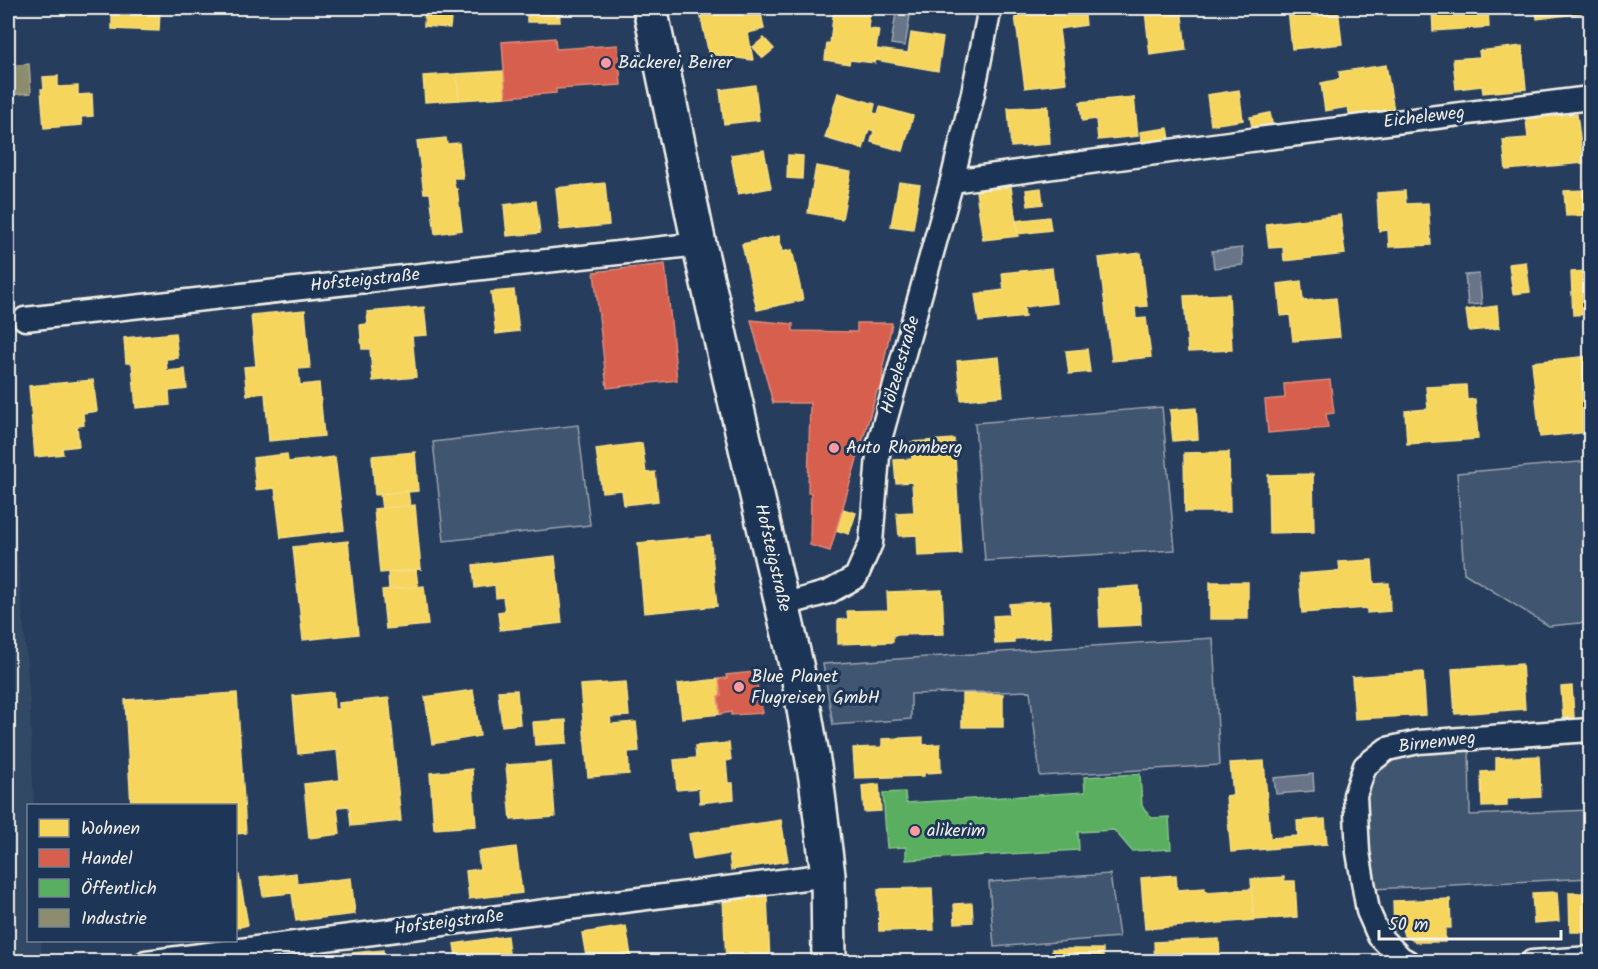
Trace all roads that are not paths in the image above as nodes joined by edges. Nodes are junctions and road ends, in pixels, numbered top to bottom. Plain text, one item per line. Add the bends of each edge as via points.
1 (650, 8) edge
2 (990, 8) edge
3 (1590, 98) edge
4 (952, 181) junction
5 (699, 244) junction
6 (25, 319) dead end
7 (782, 605) junction
8 (1590, 730) edge
9 (828, 875) junction
10 (1590, 958) edge
11 (146, 962) edge
12 (829, 962) edge
13 (1408, 962) edge
14 (1532, 962) edge

1 - 5 main road, Hofsteigstraße
2 - 4 street, Hölzelestraße
3 - 4 street, Eicheleweg
4 - 7 street, Hölzelestraße via 879,442 871,543 856,577 829,592
5 - 6 street, Hofsteigstraße
5 - 7 main road, Hofsteigstraße
7 - 9 main road, Hofsteigstraße via 814,767
8 - 13 street, Birnenweg via 1418,742 1388,749 1365,766 1355,795 1358,852 1368,911 1380,936
9 - 11 street, Hofsteigstraße
9 - 12 main road, Hofsteigstraße
10 - 14 street

